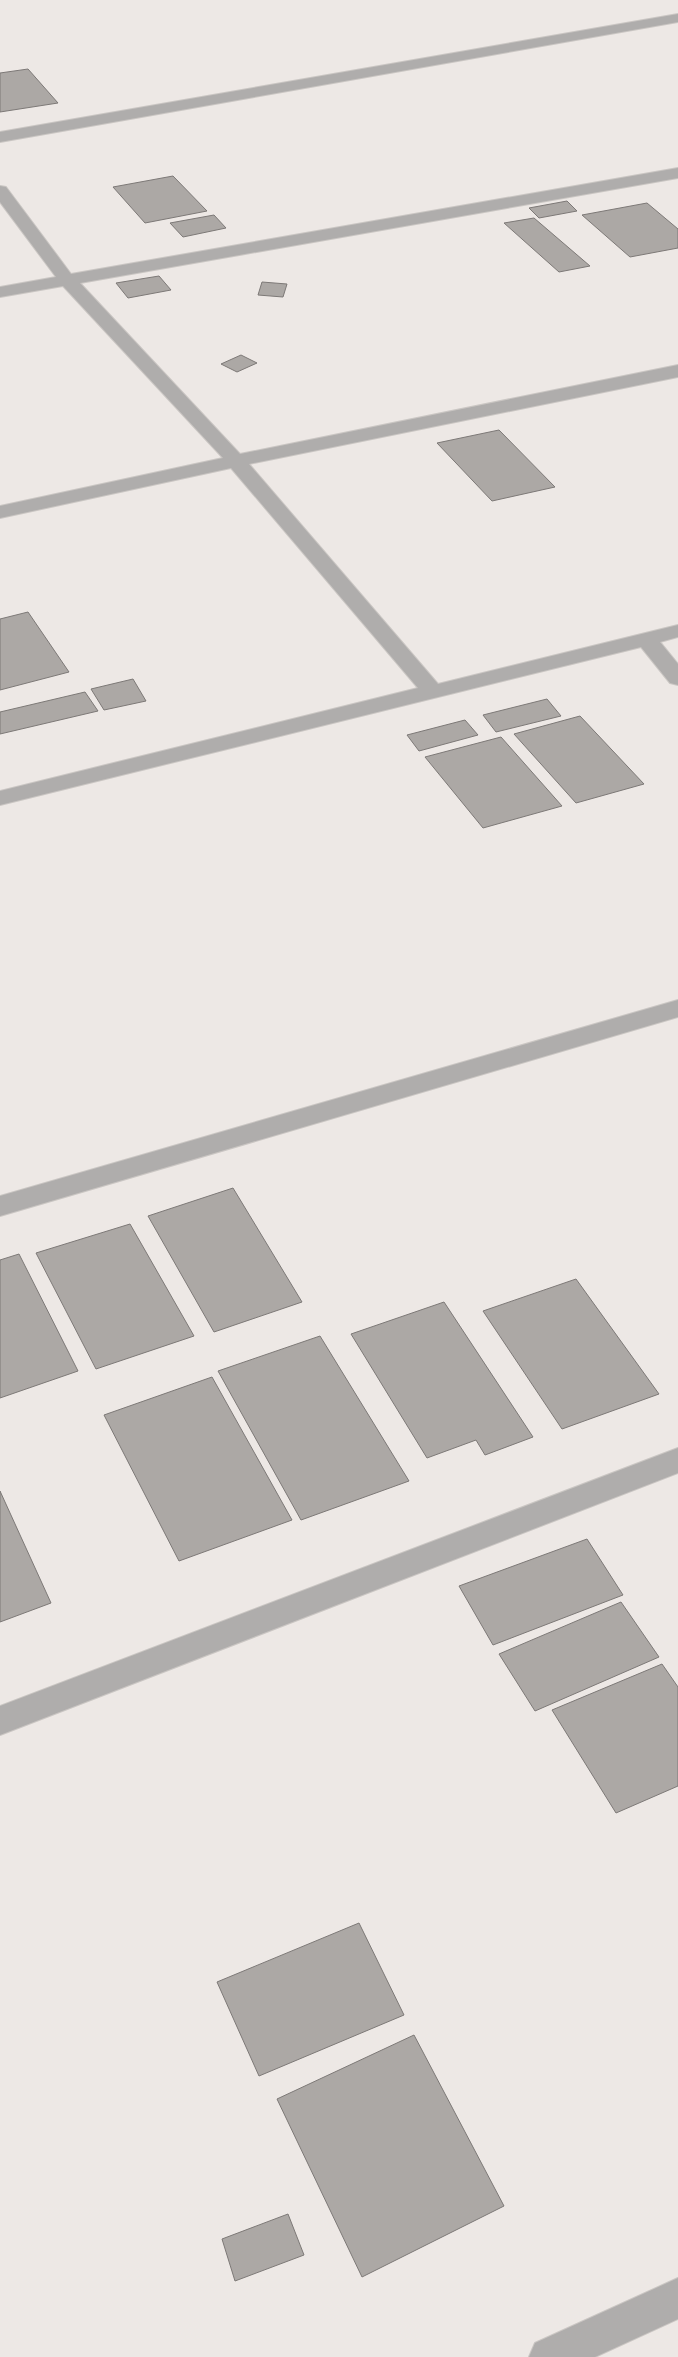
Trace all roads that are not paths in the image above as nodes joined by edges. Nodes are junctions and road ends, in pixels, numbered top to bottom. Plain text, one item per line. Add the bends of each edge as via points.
1 (678, 18) edge
2 (0, 137) edge
3 (678, 173) edge
4 (0, 191) edge
5 (66, 279) junction
6 (0, 292) edge
7 (678, 371) edge
8 (236, 461) junction
9 (0, 512) edge
10 (678, 631) edge
11 (646, 639) junction
12 (678, 678) edge
13 (433, 692) junction
14 (0, 798) edge
15 (678, 1008) edge
16 (0, 1206) edge
17 (678, 1460) edge
18 (0, 1721) edge
19 (678, 2298) edge
20 (549, 2357) edge

1 - 2 street
3 - 5 street
4 - 5 street
5 - 6 street
5 - 8 street
7 - 8 street
8 - 9 street
8 - 13 street
10 - 11 street
11 - 12 street
11 - 13 street
13 - 14 street
15 - 16 street
17 - 18 street
19 - 20 street

